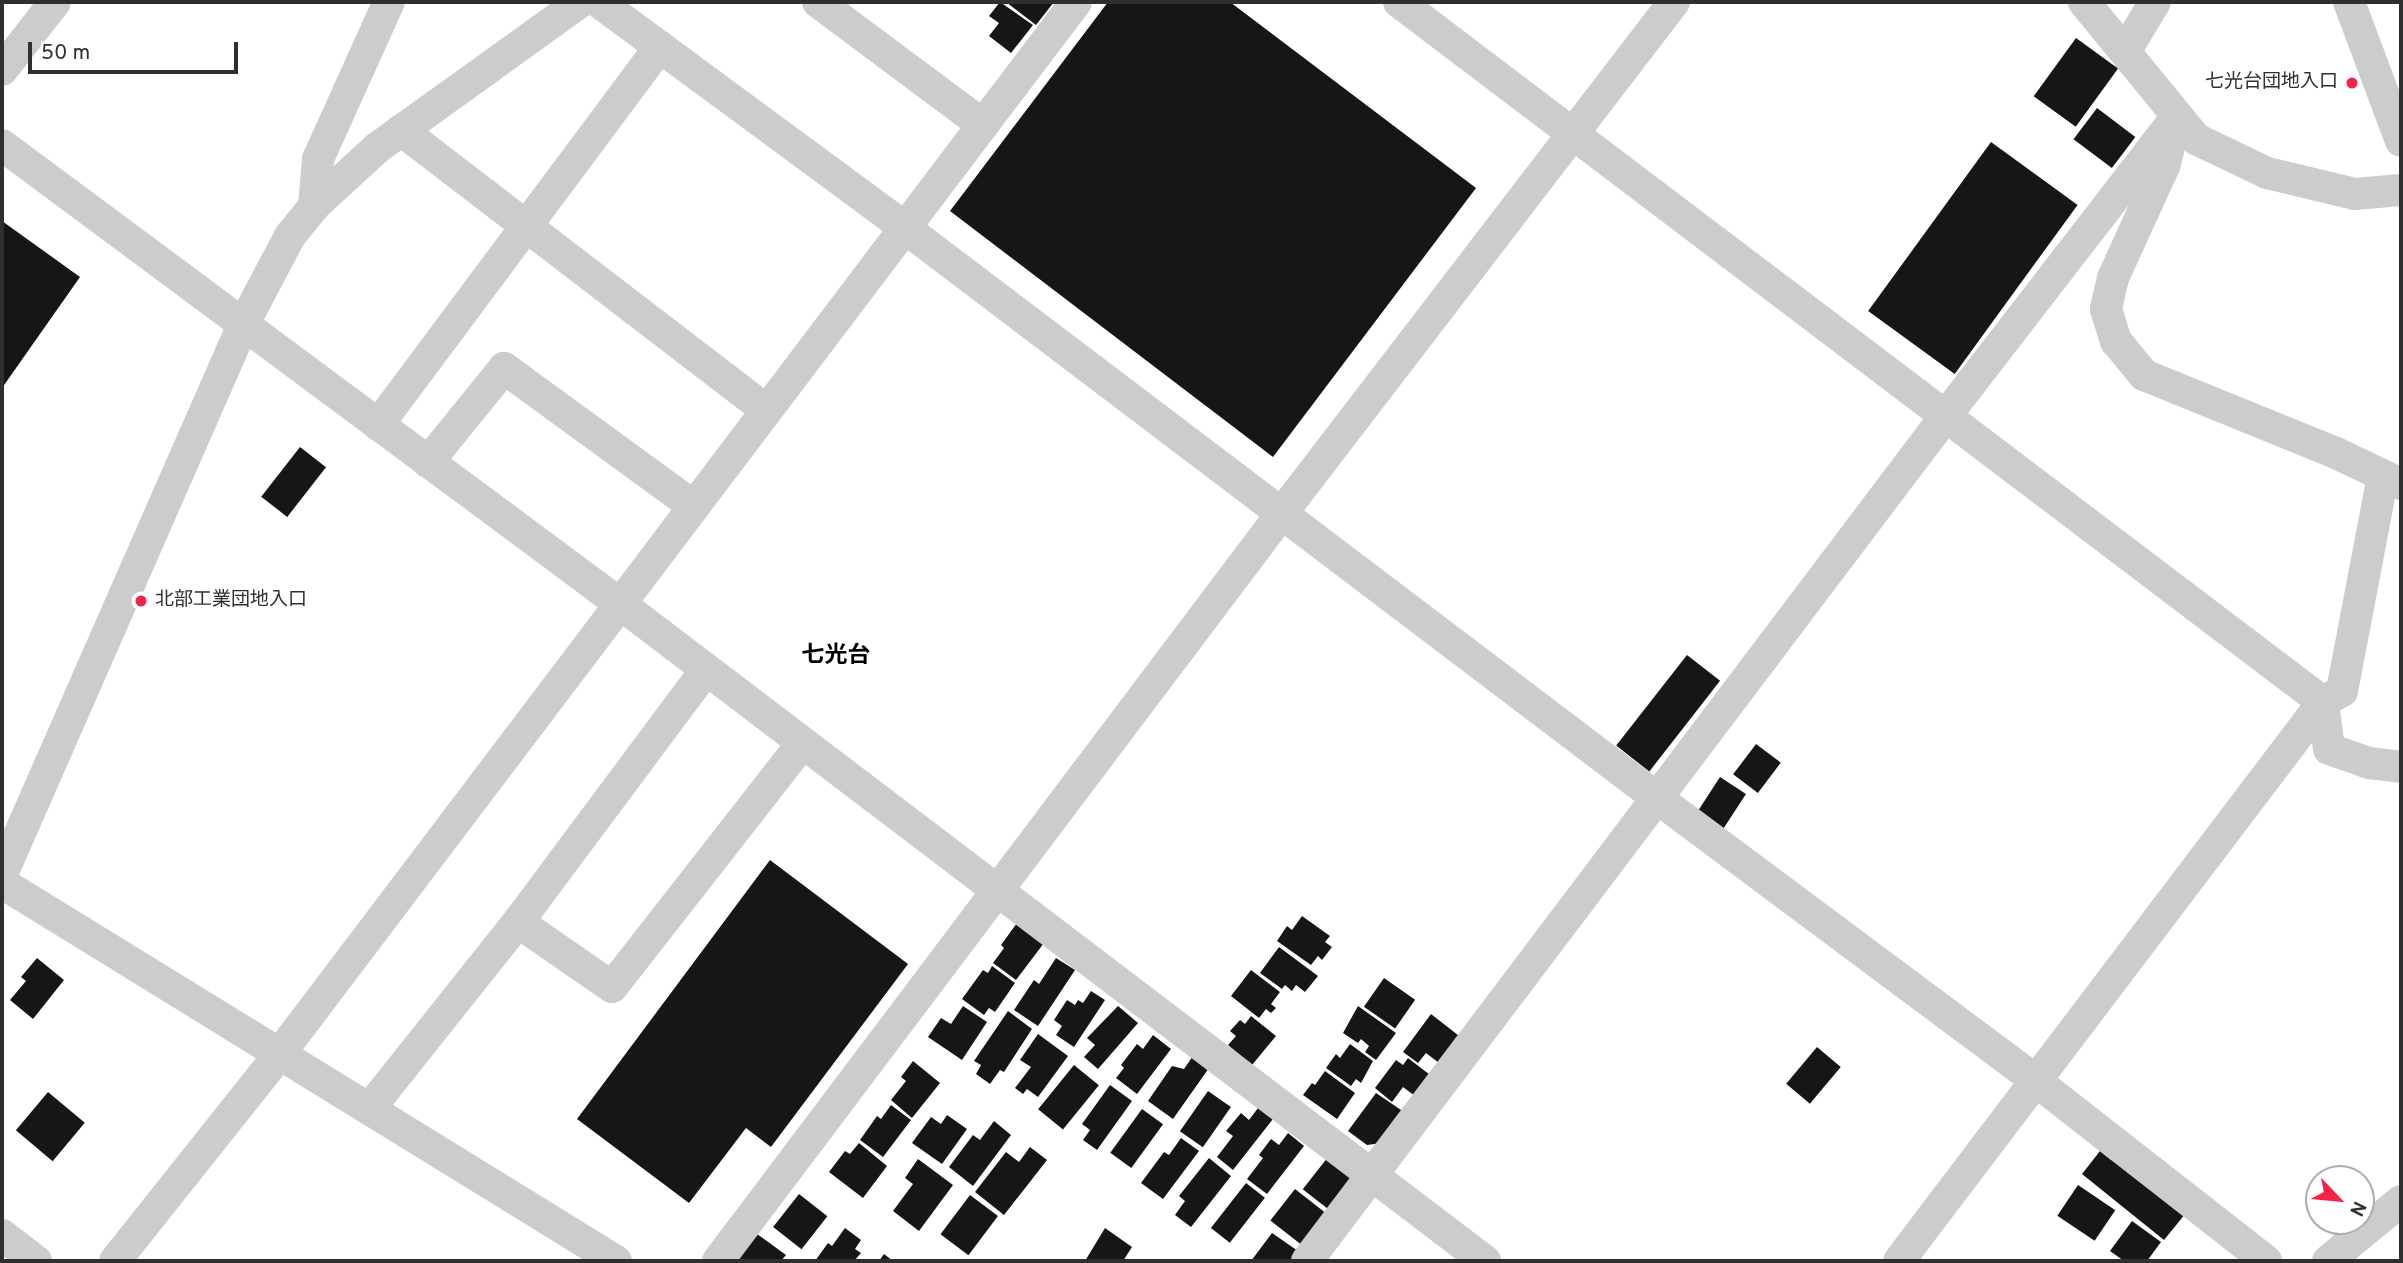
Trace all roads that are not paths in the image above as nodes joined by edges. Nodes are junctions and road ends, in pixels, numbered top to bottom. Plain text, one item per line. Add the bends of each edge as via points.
1 (55, 2) edge
2 (389, 2) edge
3 (580, 2) edge
4 (599, 2) edge
5 (818, 2) edge
6 (1076, 2) edge
7 (1399, 2) edge
8 (1674, 2) edge
9 (2084, 2) edge
10 (2155, 2) edge
11 (2349, 2) edge
12 (660, 47) junction
13 (2126, 50) junction
14 (2, 70) edge
15 (338, 114) junction
16 (2176, 116) junction
17 (983, 125) junction
18 (401, 130) junction
19 (1574, 134) junction
20 (2401, 141) edge
21 (2, 145) edge
22 (367, 156) junction
23 (2401, 191) edge
24 (314, 206) junction
25 (525, 226) junction
26 (905, 228) junction
27 (243, 325) junction
28 (765, 409) junction
29 (1944, 418) junction
30 (378, 425) junction
31 (428, 462) junction
32 (2392, 480) edge
33 (692, 505) junction
34 (1282, 513) junction
35 (619, 603) junction
36 (706, 670) junction
37 (2323, 702) junction
38 (802, 744) junction
39 (2401, 767) edge
40 (1657, 798) junction
41 (2, 874) edge
42 (2, 883) edge
43 (997, 893) junction
44 (519, 922) junction
45 (281, 1052) junction
46 (2036, 1081) junction
47 (370, 1108) junction
48 (1371, 1178) junction
49 (2401, 1201) edge
50 (2, 1235) edge
51 (36, 1261) edge
52 (115, 1261) edge
53 (616, 1261) edge
54 (718, 1261) edge
55 (1307, 1261) edge
56 (1485, 1261) edge
57 (1899, 1261) edge
58 (2266, 1261) edge
59 (2328, 1261) edge

1 - 14 street
2 - 15 street
3 - 18 street
4 - 12 street
5 - 17 street
6 - 17 street
7 - 19 street
8 - 19 street
9 - 13 street
10 - 13 street
11 - 20 street
12 - 25 street
12 - 26 street
13 - 16 street
15 - 22 street via 343,133
15 - 24 street via 318,159
16 - 23 street via 2196,139 2267,173 2355,194
16 - 29 street
16 - 32 street via 2164,166 2113,278 2106,309 2116,341 2144,375
17 - 26 street
18 - 22 street
18 - 25 street
19 - 29 street
19 - 34 street
21 - 27 street
22 - 24 street
24 - 27 street via 274,263
25 - 28 street
25 - 30 street
26 - 28 street
26 - 34 street
27 - 30 street
27 - 41 street
28 - 33 street
29 - 37 street
29 - 40 street
30 - 31 street
31 - 33 street via 504,368
31 - 35 street
32 - 37 street via 2342,691
33 - 35 street
34 - 40 street
34 - 43 street
35 - 36 street
35 - 45 street
36 - 38 street
36 - 44 street
37 - 39 street via 2329,749 2369,763
37 - 46 street
38 - 43 street
38 - 44 street via 612,987
40 - 46 street
40 - 48 street
42 - 45 street
43 - 48 street
43 - 54 street
44 - 47 street
45 - 47 street
45 - 52 street
46 - 57 street
46 - 58 street
47 - 53 street
48 - 55 street
48 - 56 street
49 - 59 street
50 - 51 street

